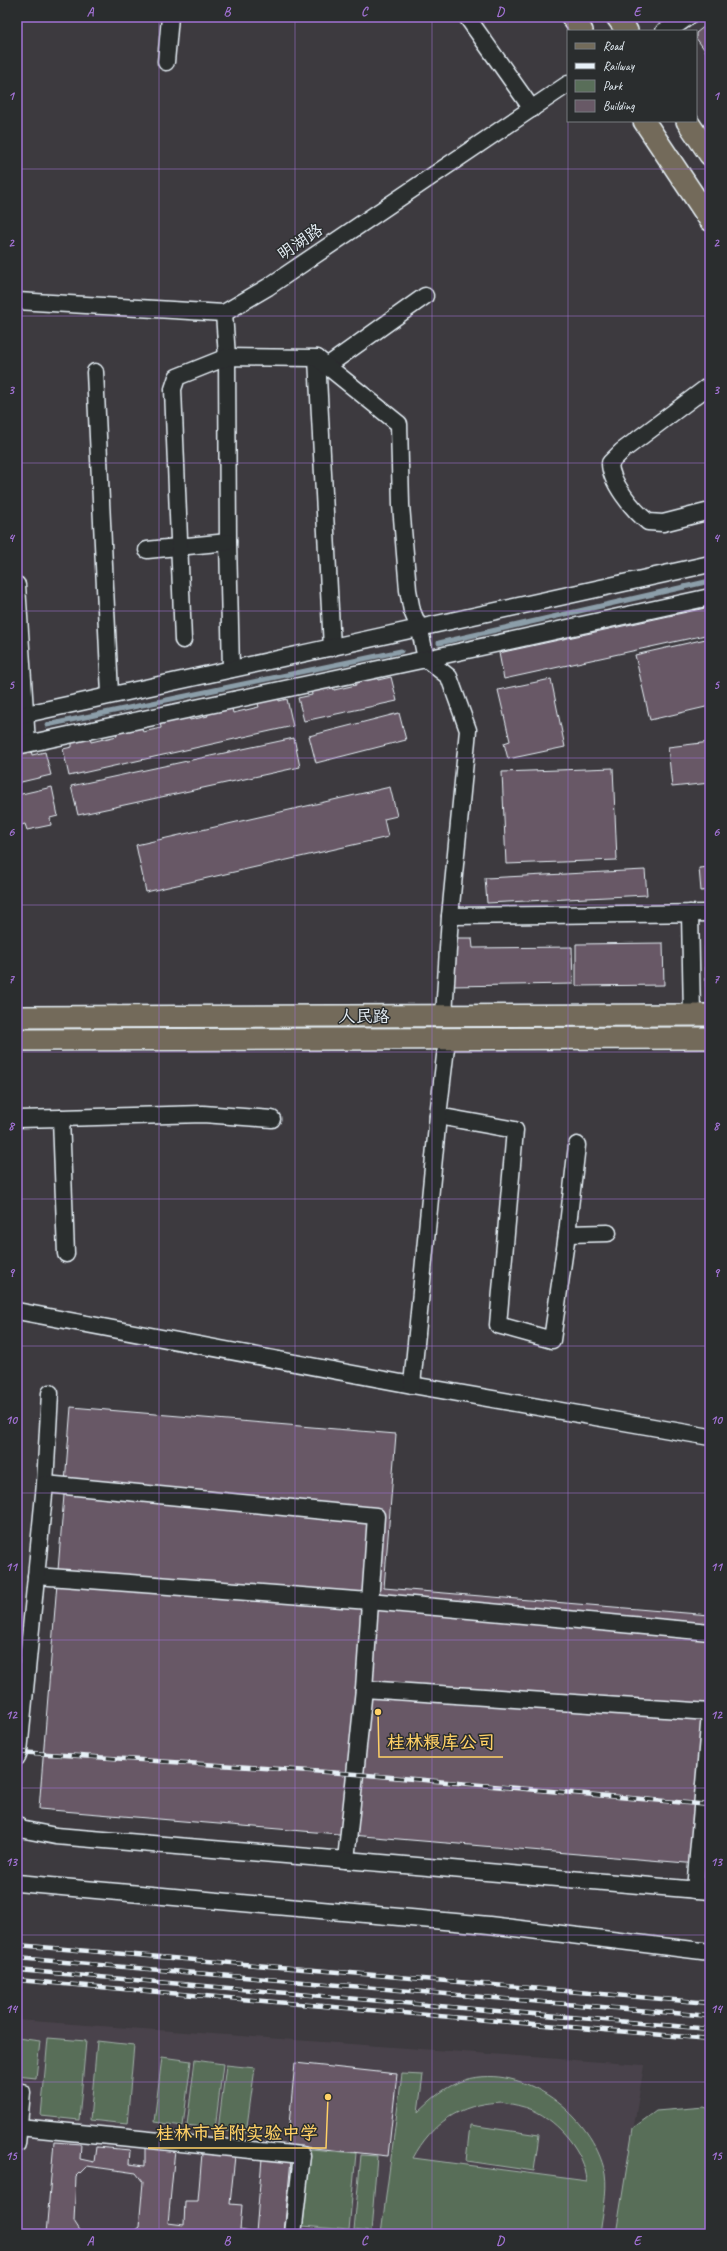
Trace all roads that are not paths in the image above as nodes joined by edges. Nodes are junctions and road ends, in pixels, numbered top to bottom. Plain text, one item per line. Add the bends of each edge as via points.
1 (170, 17) edge
2 (467, 17) edge
3 (572, 17) edge
4 (617, 17) edge
5 (688, 17) edge
6 (581, 30) edge
7 (626, 30) edge
8 (666, 30) edge
9 (166, 62) dead end
10 (567, 85) edge
11 (532, 109) junction
12 (645, 122) edge
13 (689, 122) edge
14 (710, 154) edge
15 (710, 220) edge
16 (425, 296) dead end
17 (17, 301) edge
18 (224, 313) junction
19 (227, 357) junction
20 (322, 362) junction
21 (95, 372) dead end
22 (710, 385) edge
23 (710, 511) edge
24 (228, 542) junction
25 (178, 547) junction
26 (147, 550) dead end
27 (710, 564) edge
28 (17, 585) edge
29 (710, 597) edge
30 (420, 630) junction
31 (183, 640) dead end
32 (332, 648) junction
33 (426, 659) junction
34 (231, 669) junction
35 (110, 694) junction
36 (22, 715) edge
37 (22, 744) edge
38 (690, 913) junction
39 (710, 913) edge
40 (450, 916) junction
41 (444, 1015) junction
42 (701, 1015) edge
43 (17, 1017) edge
44 (710, 1038) edge
45 (447, 1039) junction
46 (17, 1040) edge
47 (438, 1116) junction
48 (61, 1118) junction
49 (17, 1119) edge
50 (272, 1119) dead end
51 (577, 1145) dead end
52 (608, 1232) dead end
53 (568, 1234) junction
54 (66, 1254) dead end
55 (17, 1310) edge
56 (412, 1385) junction
57 (50, 1393) dead end
58 (710, 1437) edge
59 (44, 1484) junction
60 (36, 1576) junction
61 (369, 1600) junction
62 (710, 1632) edge
63 (364, 1689) junction
64 (710, 1713) edge
65 (17, 1757) edge
66 (17, 1824) edge
67 (346, 1860) junction
68 (17, 1883) edge
69 (702, 1891) edge
70 (710, 1952) edge
71 (17, 2092) edge
72 (19, 2127) junction
73 (17, 2144) edge
74 (293, 2234) edge

1 - 9 street
2 - 11 street
3 - 6 main road
4 - 7 main road
5 - 8 street
10 - 11 street, 明湖路
11 - 18 street, 明湖路 via 268,287
12 - 15 main road
13 - 14 main road
16 - 20 street
17 - 18 street
18 - 19 street
19 - 20 street
19 - 24 street
19 - 25 street via 177,377 175,382
20 - 30 street via 399,424 401,505 408,590 412,611
20 - 32 street
21 - 35 street
22 - 23 street via 622,451 610,463 610,470 617,485 648,522 663,523
24 - 25 street
24 - 34 street
25 - 26 street
25 - 31 street
27 - 30 street
28 - 36 street
29 - 33 street
30 - 32 street
30 - 33 street
32 - 34 street
33 - 37 street
33 - 40 street via 449,677 468,730
34 - 35 street
35 - 36 street
36 - 37 street
38 - 39 street
38 - 40 street
38 - 42 street
40 - 41 street
41 - 42 main road, 人民路
41 - 43 main road, 人民路
44 - 45 main road, 人民路
45 - 46 main road, 人民路
45 - 47 street
47 - 53 street via 515,1130 498,1325 552,1340
47 - 56 street
48 - 49 street
48 - 50 street via 203,1114
48 - 54 street
51 - 53 street
52 - 53 street
55 - 56 street
56 - 58 street
57 - 59 street
59 - 60 street
59 - 61 street via 376,1516
60 - 61 street
60 - 65 street
61 - 62 street
61 - 63 street
63 - 64 street
63 - 67 street
64 - 69 street
66 - 67 street via 20,1829 56,1836
67 - 69 street
68 - 70 street via 489,1925
71 - 72 street via 22,2092
72 - 73 street
72 - 74 street via 302,2155

